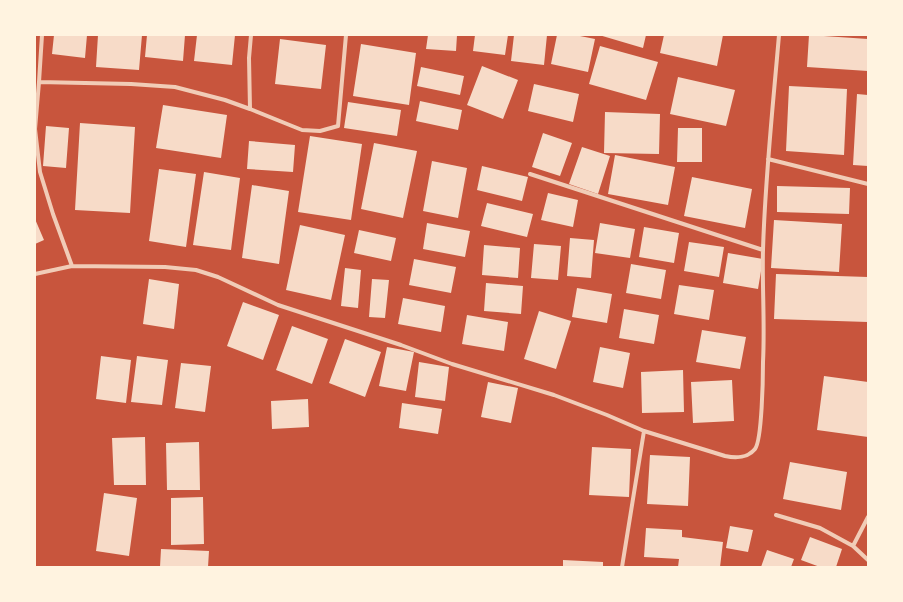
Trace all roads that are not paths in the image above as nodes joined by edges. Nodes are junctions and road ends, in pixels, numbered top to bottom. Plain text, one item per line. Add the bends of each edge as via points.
1 (42, 35) edge
2 (251, 35) edge
3 (346, 35) edge
4 (779, 35) edge
5 (40, 82) junction
6 (250, 109) junction
7 (36, 141) edge
8 (768, 159) junction
9 (530, 174) dead end
10 (868, 184) edge
11 (763, 250) junction
12 (72, 266) junction
13 (35, 274) edge
14 (644, 431) junction
15 (776, 516) dead end
16 (868, 517) edge
17 (853, 546) junction
18 (868, 560) edge
19 (622, 567) edge

1 - 5 street
2 - 6 street
3 - 6 street via 338,126 320,132 302,130
4 - 8 street
5 - 6 street via 175,87
5 - 7 street
7 - 12 street via 40,172
8 - 10 street
8 - 11 street
9 - 11 street
11 - 14 street via 764,353 761,422 756,448 748,455 736,458
12 - 13 street
12 - 14 street via 196,270 218,277 278,305 401,344 452,364 554,395 607,414
14 - 19 street
15 - 17 street via 820,528
16 - 17 street
17 - 18 street

